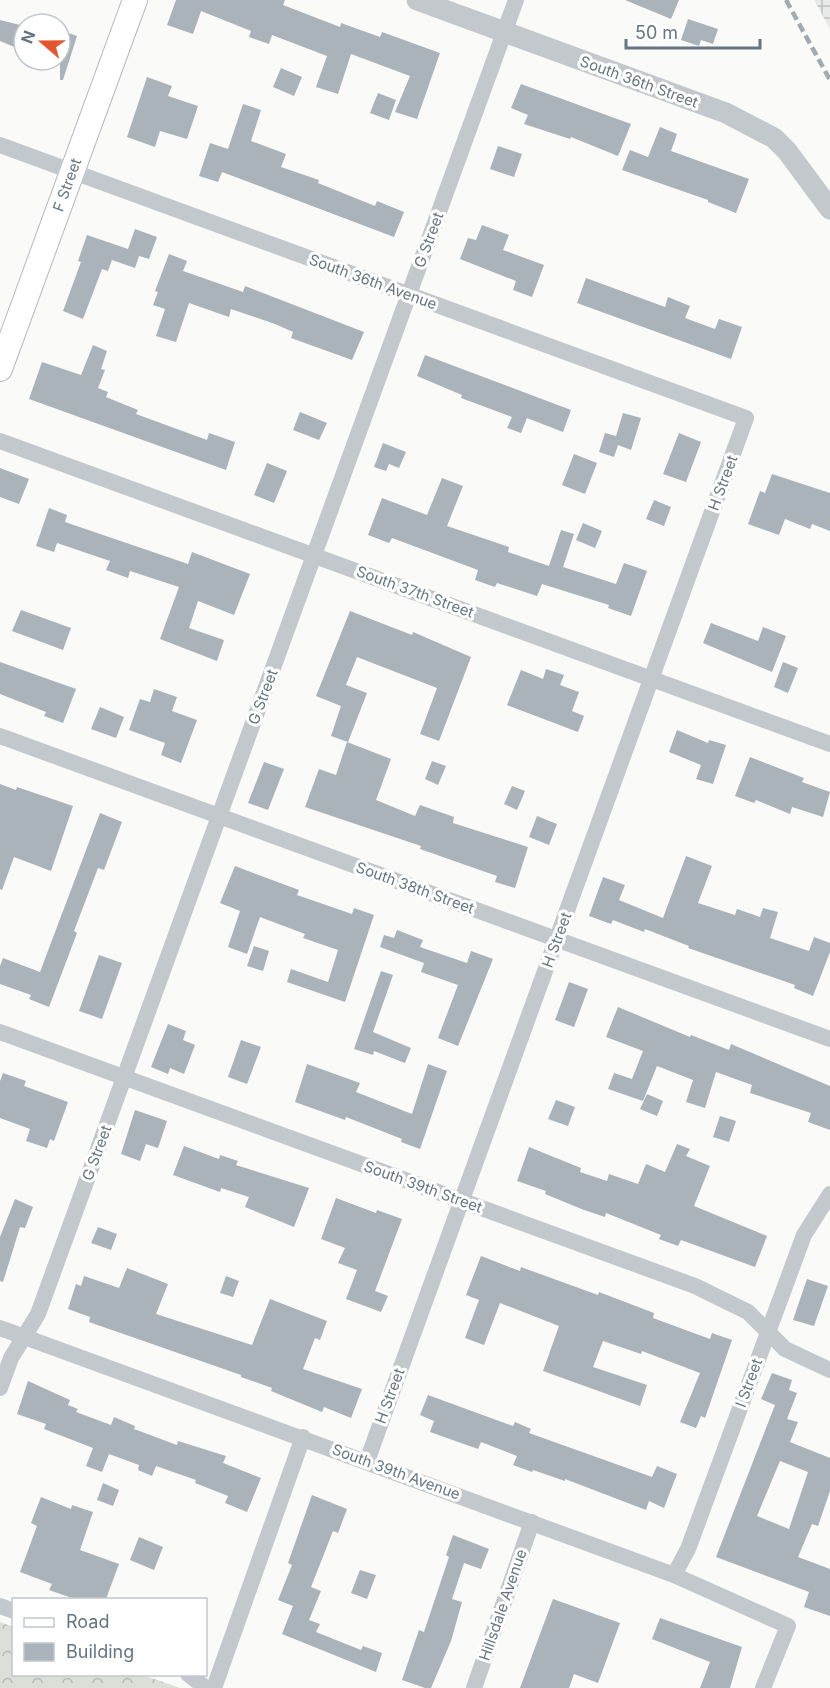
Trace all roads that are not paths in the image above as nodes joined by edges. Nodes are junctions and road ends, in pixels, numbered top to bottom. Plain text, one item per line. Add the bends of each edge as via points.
1 (135, 0) edge
2 (417, 0) edge
3 (516, 0) edge
4 (505, 32) junction
5 (0, 145) edge
6 (72, 171) junction
7 (830, 209) edge
8 (409, 295) junction
9 (0, 369) edge
10 (746, 418) joint
11 (0, 441) edge
12 (315, 556) junction
13 (652, 679) junction
14 (0, 736) edge
15 (830, 744) edge
16 (219, 817) junction
17 (557, 939) junction
18 (0, 1032) edge
19 (830, 1039) edge
20 (124, 1077) junction
21 (830, 1194) edge
22 (462, 1201) junction
23 (0, 1328) edge
24 (768, 1332) junction
25 (24, 1337) junction
26 (830, 1370) edge
27 (0, 1388) edge
28 (303, 1437) junction
29 (367, 1461) junction
30 (532, 1522) junction
31 (674, 1575) junction
32 (191, 1676) edge
33 (206, 1688) edge
34 (214, 1688) edge
35 (474, 1688) edge
36 (764, 1688) edge

1 - 6 main road, F Street
2 - 4 street, South 36th Street
3 - 4 street, G Street
4 - 7 street, South 36th Street via 726,113 762,130 787,151
4 - 8 street, G Street
5 - 6 street, South 36th Avenue
6 - 8 street, South 36th Avenue
6 - 9 main road, F Street
8 - 10 street, South 36th Avenue
8 - 12 street, G Street
10 - 13 street, H Street
11 - 12 street, South 37th Street
12 - 13 street, South 37th Street
12 - 16 street, G Street
13 - 15 street, South 37th Street
13 - 17 street, H Street
14 - 16 street, South 38th Street
16 - 17 street, South 38th Street
16 - 20 street, G Street
17 - 19 street, South 38th Street
17 - 22 street, H Street
18 - 20 street, South 39th Street
20 - 22 street, South 39th Street
20 - 25 street, G Street via 38,1314
21 - 24 street, I Street via 804,1235
22 - 24 street, South 39th Street via 695,1286 748,1312
22 - 29 street, H Street
23 - 25 street, South 39th Avenue
24 - 26 street, South 39th Street via 785,1349
24 - 31 street, I Street via 688,1549
25 - 27 street, G Street via 10,1358
25 - 28 street, South 39th Avenue
28 - 29 street, South 39th Avenue
28 - 34 street
29 - 30 street, South 39th Avenue
30 - 31 street, South 39th Avenue
30 - 35 street, Hillsdale Avenue
31 - 36 street, South 39th Avenue via 788,1626
32 - 33 street

